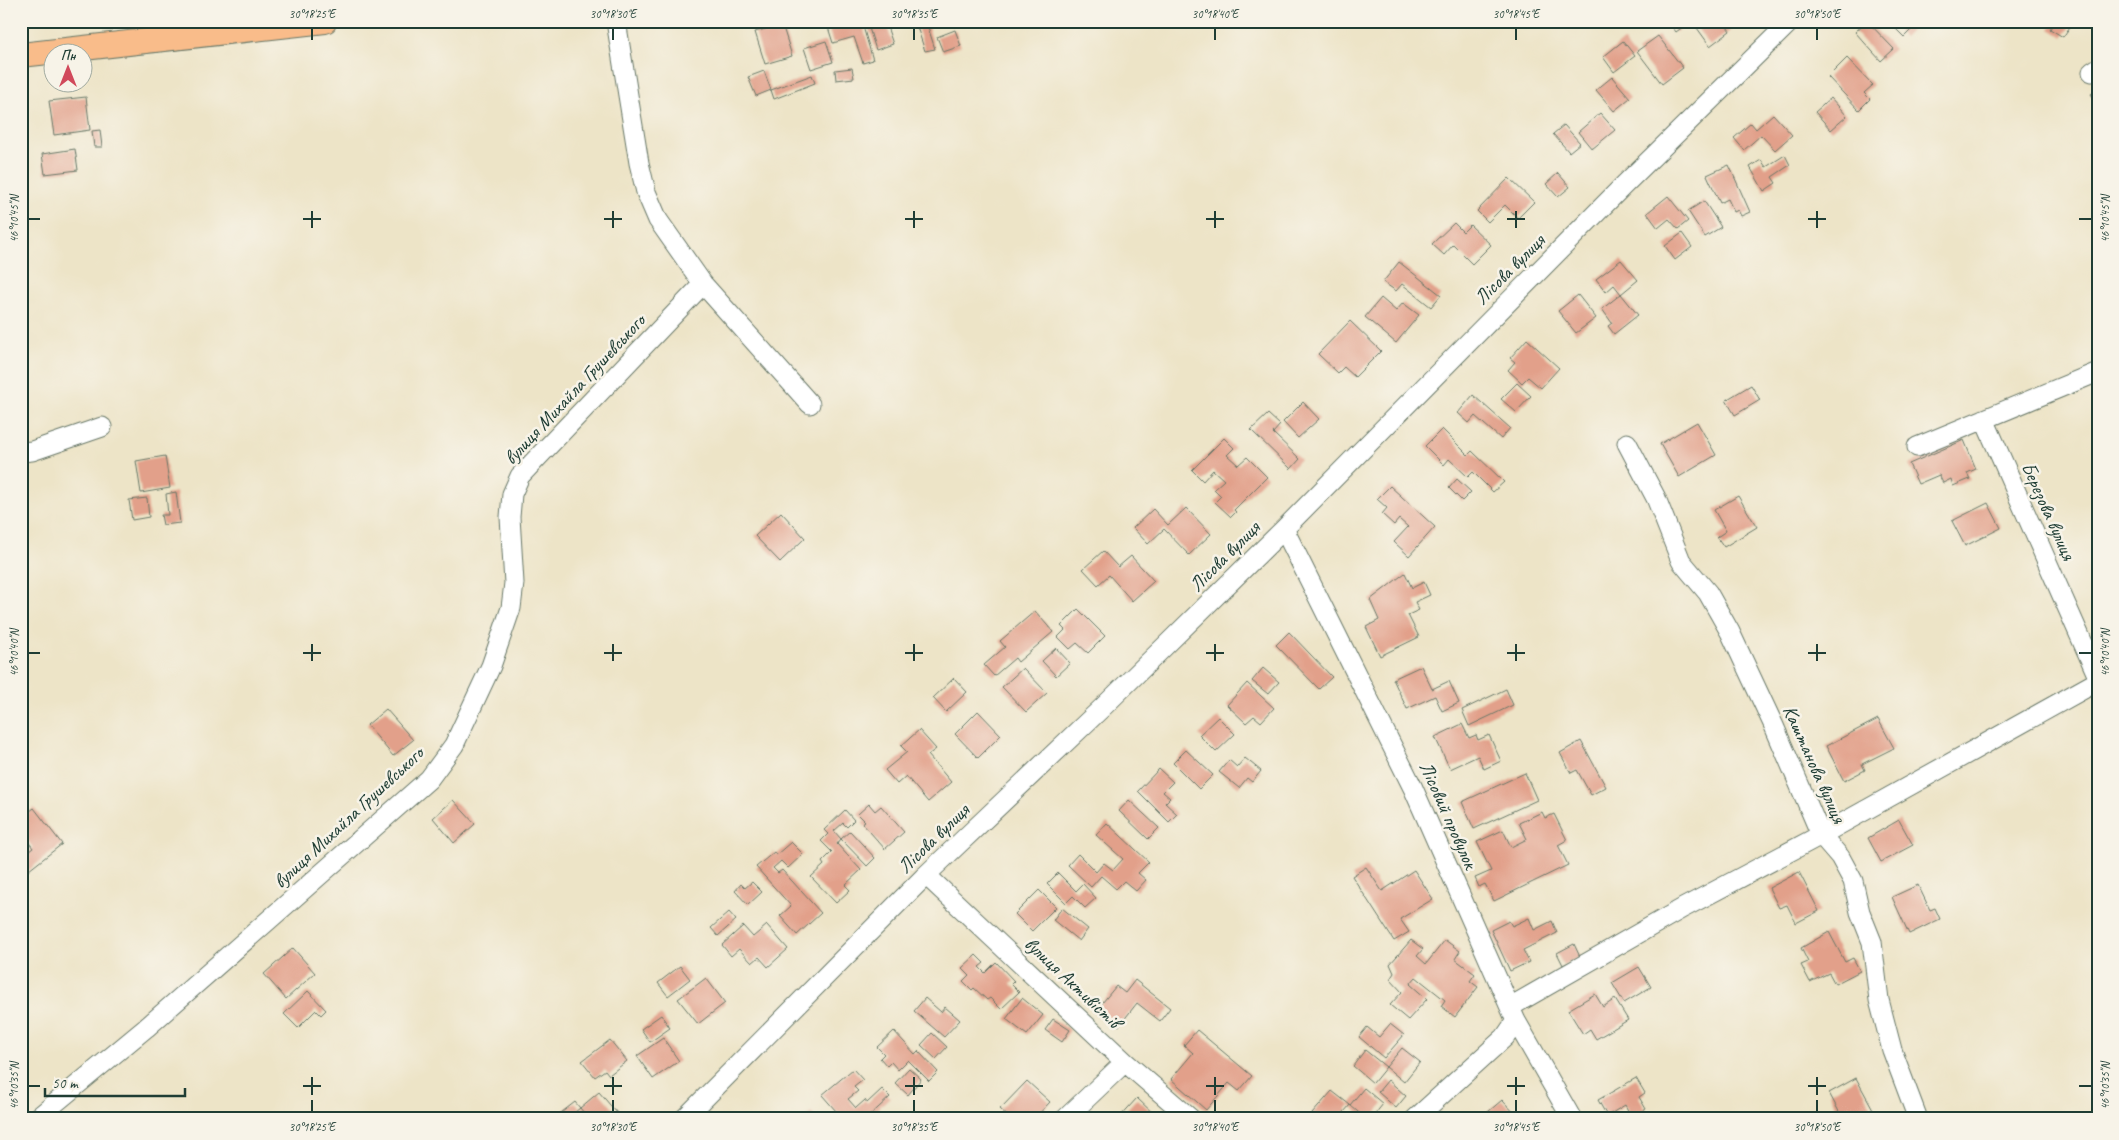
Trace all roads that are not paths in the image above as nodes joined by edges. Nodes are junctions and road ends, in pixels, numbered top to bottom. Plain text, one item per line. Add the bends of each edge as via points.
1 (325, 21) edge
2 (616, 21) edge
3 (1792, 21) edge
4 (21, 55) edge
5 (702, 284) junction
6 (2098, 372) edge
7 (810, 404) dead end
8 (1984, 419) junction
9 (102, 427) dead end
10 (1627, 443) dead end
11 (1917, 447) dead end
12 (21, 452) edge
13 (1284, 529) junction
14 (2098, 679) edge
15 (1821, 835) junction
16 (926, 875) junction
17 (1513, 1014) junction
18 (1126, 1062) junction
19 (36, 1119) edge
20 (684, 1119) edge
21 (1065, 1119) edge
22 (1191, 1119) edge
23 (1415, 1119) edge
24 (1572, 1119) edge
25 (1918, 1119) edge

1 - 4 main road
2 - 5 street via 646,192 658,220
3 - 13 street, Лісова вулиця via 1616,192
5 - 7 street
5 - 19 street, вулиця Михайла Грушевського via 520,476 512,494 510,517 514,583 511,608 491,666 454,745 429,779 154,1022
6 - 8 street
8 - 11 street
8 - 14 street, Березова вулиця
9 - 12 street
10 - 15 street, Каштанова вулиця via 1656,498 1682,561 1708,593 1730,632
13 - 16 street, Лісова вулиця
13 - 17 street, Лісовий провулок via 1413,788
14 - 15 street
15 - 17 street via 1683,908
15 - 25 street, Каштанова вулиця via 1853,881 1860,912 1872,942 1879,1000 1892,1050
16 - 18 street, вулиця Активістів
16 - 20 street, Лісова вулиця
17 - 23 street via 1505,1036
17 - 24 street, Лісовий провулок
18 - 21 street
18 - 22 street, вулиця Активістів

